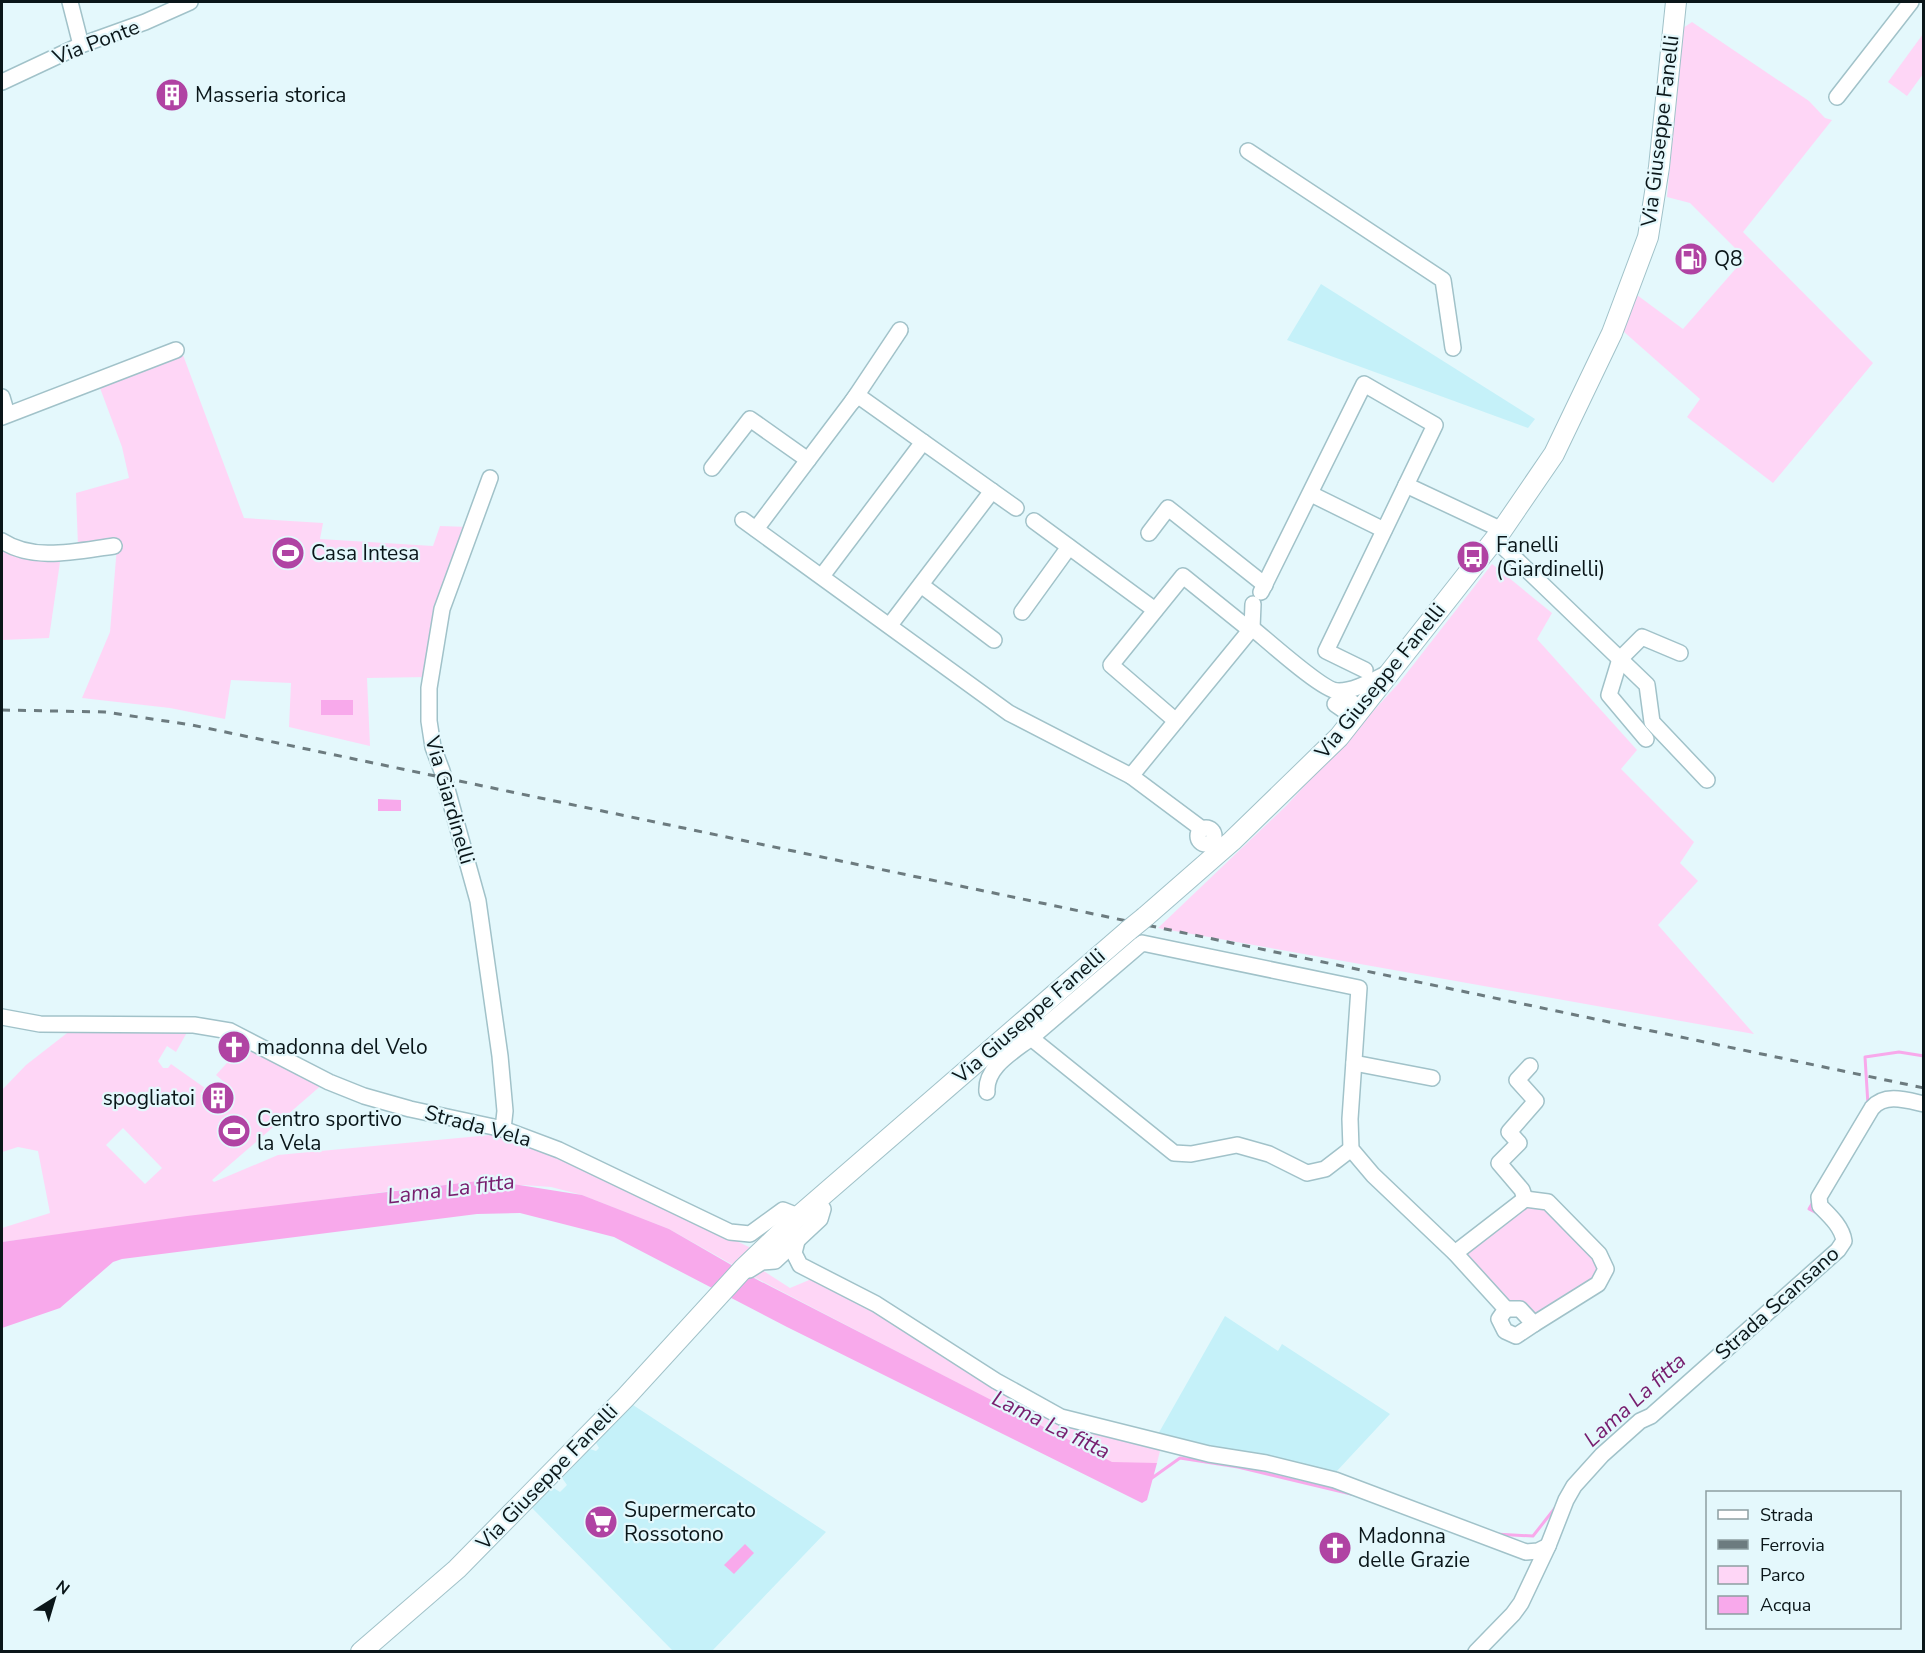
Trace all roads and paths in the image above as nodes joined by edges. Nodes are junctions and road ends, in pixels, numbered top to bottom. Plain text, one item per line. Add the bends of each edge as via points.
1 (70, 2) edge
2 (190, 2) edge
3 (1676, 2) edge
4 (1911, 2) edge
5 (81, 45) junction
6 (2, 82) edge
7 (1837, 97) dead end
8 (1248, 151) dead end
9 (900, 330) dead end
10 (1454, 348) dead end
11 (176, 350) dead end
12 (857, 395) junction
13 (2, 397) edge
14 (4, 416) edge
15 (923, 442) junction
16 (808, 460) junction
17 (712, 468) dead end
18 (490, 478) dead end
19 (1406, 485) junction
20 (992, 491) junction
21 (1311, 494) junction
22 (1016, 508) dead end
23 (1034, 521) dead end
24 (750, 525) junction
25 (1384, 530) junction
26 (1149, 532) dead end
27 (1498, 534) junction
28 (2, 541) edge
29 (114, 546) dead end
30 (1069, 547) junction
31 (822, 576) junction
32 (921, 585) junction
33 (1260, 594) junction
34 (1155, 610) junction
35 (1022, 612) dead end
36 (890, 625) junction
37 (1251, 629) junction
38 (994, 640) dead end
39 (1680, 653) dead end
40 (1620, 659) junction
41 (1365, 670) dead end
42 (1392, 671) junction
43 (1332, 693) junction
44 (1358, 715) junction
45 (1176, 721) junction
46 (1339, 736) junction
47 (1646, 739) dead end
48 (1131, 776) junction
49 (1707, 780) dead end
50 (1202, 829) dead end
51 (2, 1017) edge
52 (1031, 1038) junction
53 (1354, 1063) junction
54 (1530, 1066) dead end
55 (1432, 1078) dead end
56 (987, 1092) dead end
57 (1923, 1104) edge
58 (503, 1129) junction
59 (1351, 1149) junction
60 (1525, 1199) junction
61 (817, 1200) junction
62 (798, 1216) junction
63 (796, 1241) junction
64 (1455, 1253) junction
65 (743, 1269) junction
66 (1506, 1309) junction
67 (1534, 1324) junction
68 (1548, 1546) junction
69 (1520, 1550) junction
70 (1531, 1578) junction
71 (361, 1652) edge
72 (1476, 1652) edge

1 - 5 street
2 - 5 street, Via Ponte
3 - 27 main road, Via Giuseppe Fanelli via 1659,167 1638,267 1565,434 1533,488
4 - 7 street
5 - 6 street, Via Ponte
8 - 10 street via 1443,280
9 - 12 street
11 - 14 street
12 - 15 street
12 - 16 street
12 - 24 street
13 - 14 street
15 - 20 street
15 - 31 street
16 - 17 street via 750,419
16 - 24 street
18 - 58 street, Via Giardinelli via 442,609 429,688 429,721 477,901 500,1056
19 - 21 street via 1435,425 1364,384
19 - 25 street
19 - 27 street
20 - 22 street
20 - 32 street
21 - 25 street
21 - 33 street
23 - 30 street
24 - 31 street
25 - 41 street via 1326,651
26 - 33 street via 1167,508
27 - 40 street
27 - 42 main road, Via Giuseppe Fanelli
28 - 29 street via 11,547 54,555
30 - 34 street
30 - 35 street
31 - 36 street
32 - 36 street
32 - 38 street
33 - 37 street
34 - 37 street via 1183,576
34 - 45 street via 1111,665
36 - 48 street via 1013,715
37 - 43 street
37 - 45 street
39 - 40 street via 1641,637
40 - 47 street via 1609,695
40 - 49 street via 1647,685 1652,722
42 - 43 street via 1353,689
42 - 44 main road, Via Giuseppe Fanelli
43 - 44 street via 1354,704
43 - 46 street
44 - 46 main road, Via Giuseppe Fanelli
45 - 48 street
46 - 61 main road, Via Giuseppe Fanelli, bridge via 1240,834
48 - 50 street
51 - 58 street, Strada Vela via 40,1024 194,1025 230,1030 364,1096
52 - 53 street via 1142,943 1359,988
52 - 56 street via 990,1072
52 - 59 street via 1174,1153 1191,1154 1237,1145 1269,1154 1308,1173 1325,1168
53 - 55 street
53 - 59 street
54 - 60 street via 1517,1080 1536,1101 1509,1132 1519,1143 1499,1163
57 - 68 street, Strada Scansano via 1890,1099 1872,1108 1819,1197 1820,1206 1843,1234 1844,1241 1838,1250 1602,1455 1566,1500
58 - 62 street, Strada Vela via 559,1150 738,1234 750,1234 783,1210
59 - 64 street
60 - 64 street
60 - 67 street via 1548,1202 1599,1254 1606,1269 1598,1284
61 - 62 main road, Via Giuseppe Fanelli
61 - 63 street via 824,1213
62 - 65 main road, Via Giuseppe Fanelli
63 - 65 street via 775,1261 762,1262 752,1271
63 - 69 street via 794,1253 800,1265 876,1304 996,1381 1061,1417 1335,1480
64 - 66 street
65 - 71 main road, Via Giuseppe Fanelli via 617,1406 471,1555
66 - 67 street via 1520,1310
66 - 67 street via 1499,1319 1504,1331 1516,1336
68 - 69 street via 1532,1552
68 - 70 street, Strada Scansano
69 - 70 street via 1531,1563
70 - 72 street, Strada Scansano via 1513,1614

